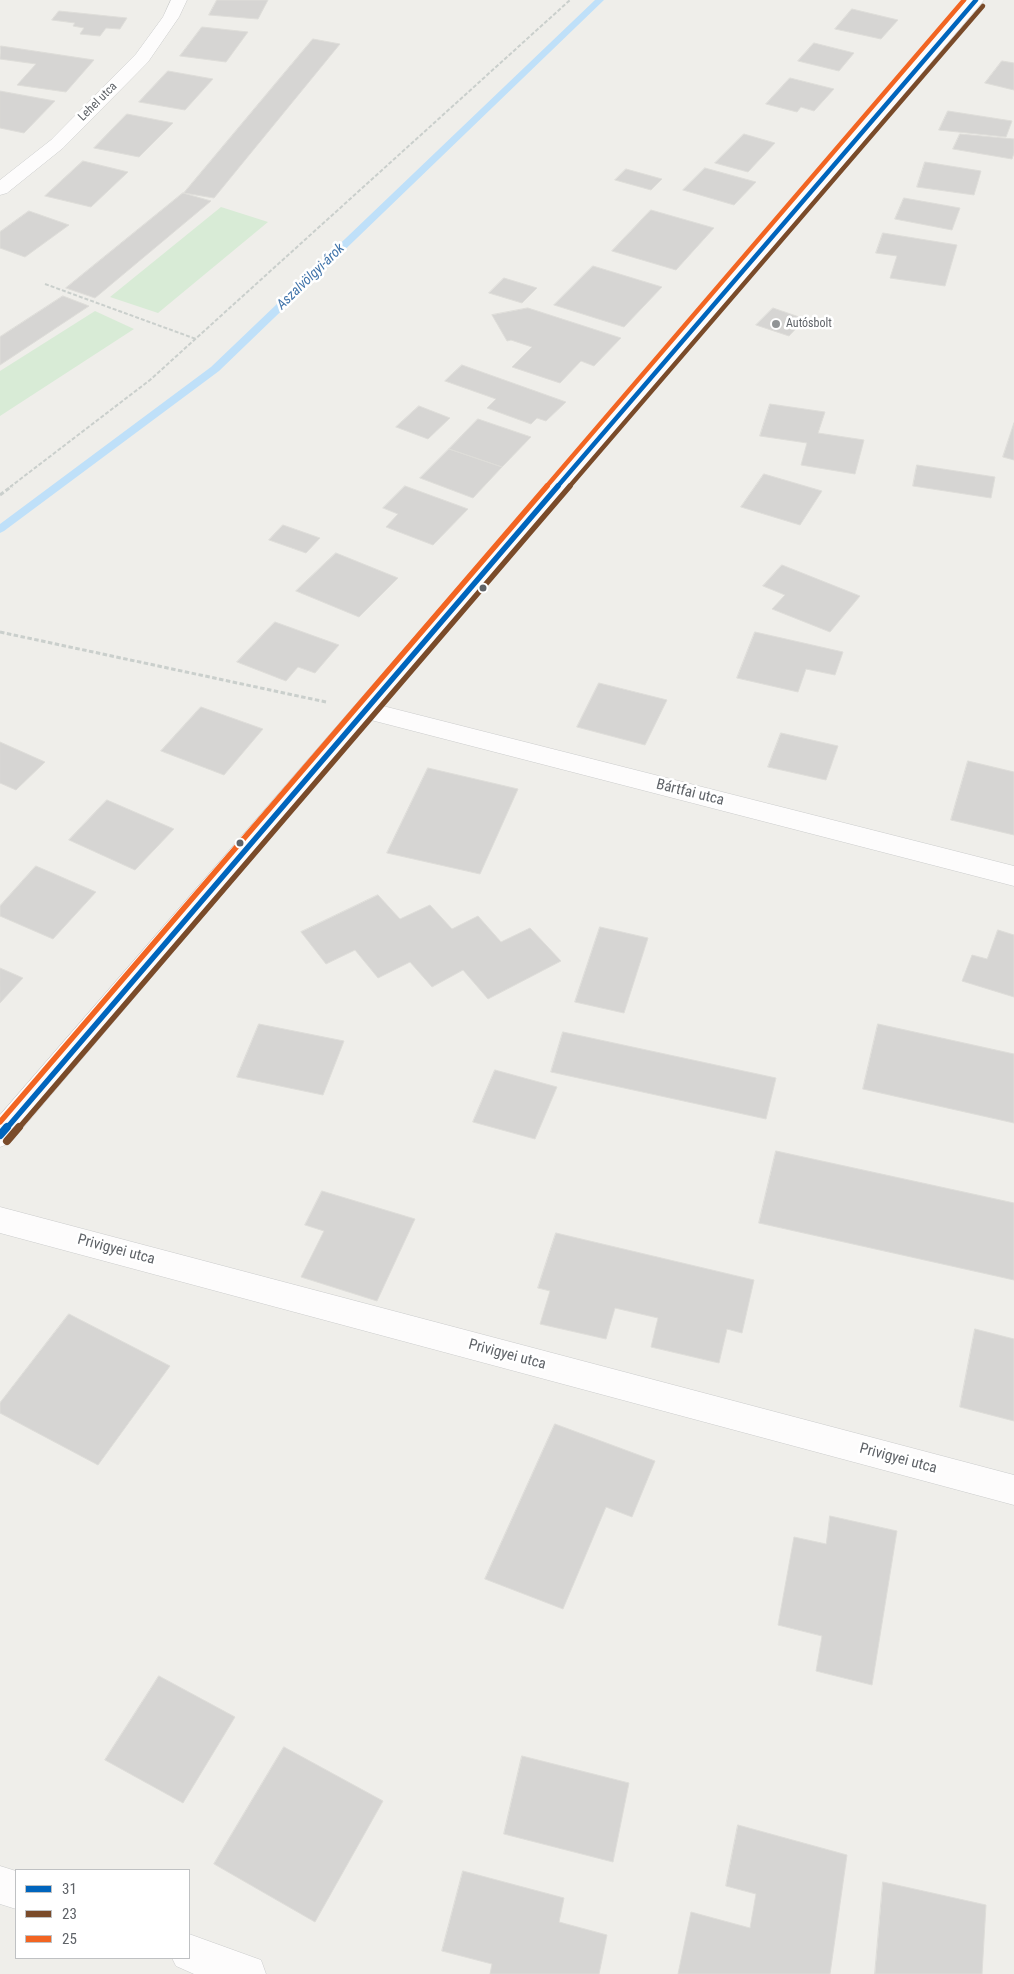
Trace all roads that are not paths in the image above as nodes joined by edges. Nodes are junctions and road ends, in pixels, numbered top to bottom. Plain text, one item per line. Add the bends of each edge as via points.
1 (179, 0) edge
2 (976, 0) edge
3 (0, 189) edge
4 (366, 710) junction
5 (1014, 876) edge
6 (0, 1135) edge
7 (0, 1220) edge
8 (1014, 1490) edge
9 (0, 1885) edge
10 (15, 1890) edge
11 (190, 1953) edge
12 (244, 1974) edge

1 - 3 street, Lehel utca via 142,58 57,144
2 - 4 street
4 - 5 street, Bártfai utca
4 - 6 street
7 - 8 street, Privigyei utca
9 - 10 street
11 - 12 street

